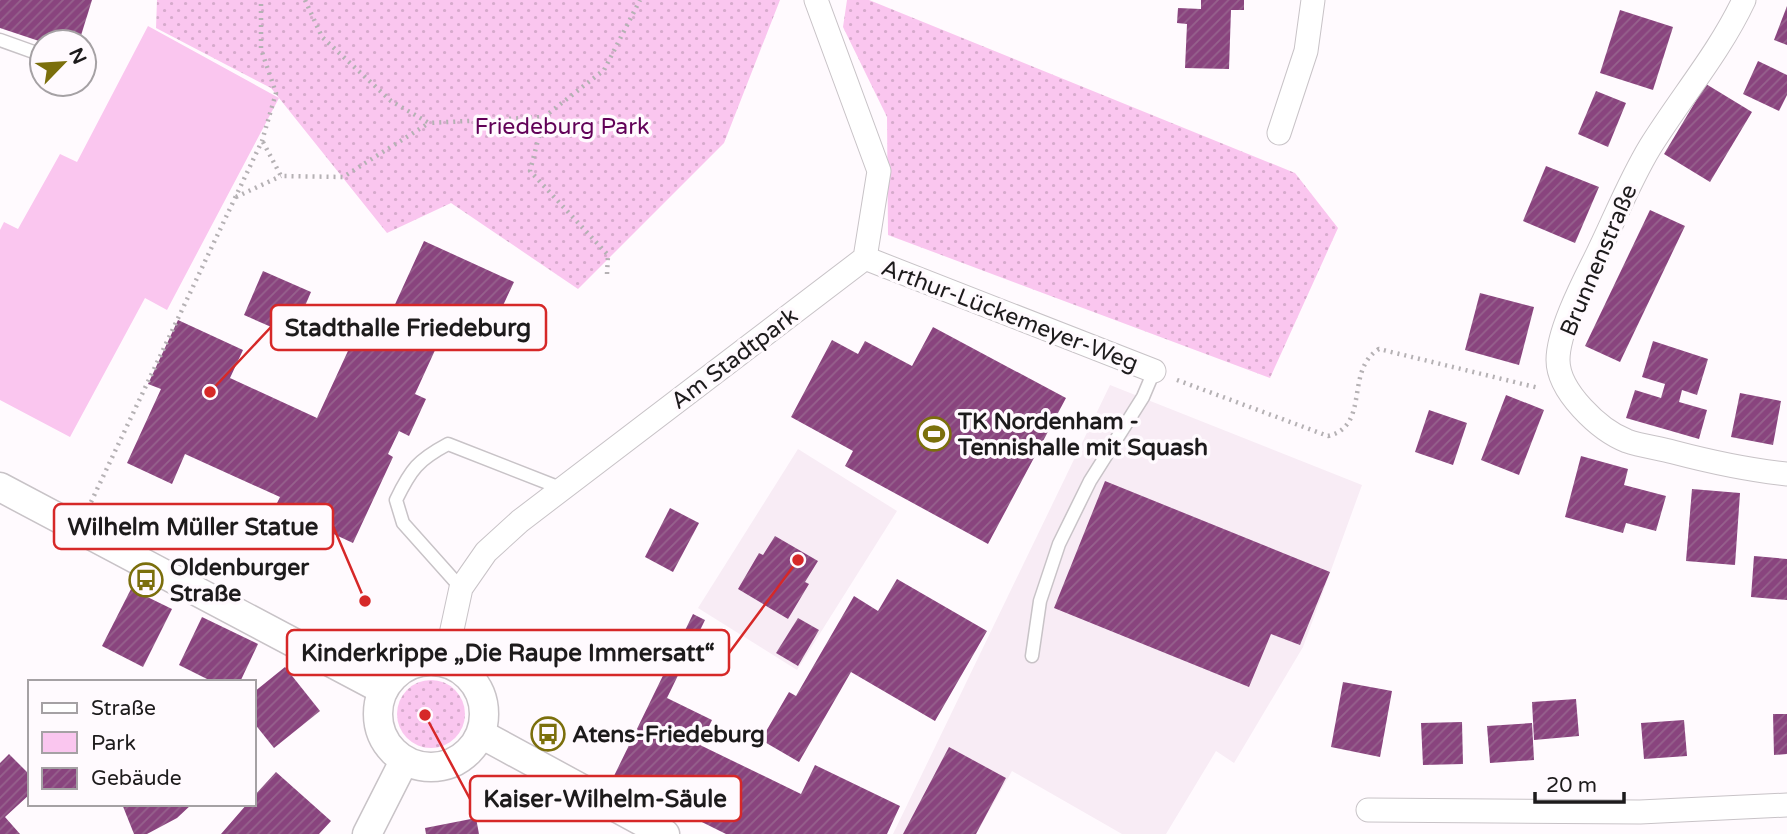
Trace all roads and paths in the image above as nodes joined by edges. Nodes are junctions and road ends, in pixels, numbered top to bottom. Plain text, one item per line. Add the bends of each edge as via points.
1 (261, 0) edge
2 (305, 0) edge
3 (640, 0) edge
4 (816, 0) edge
5 (1313, 0) edge
6 (1744, 0) edge
7 (0, 40) edge
8 (28, 50) edge
9 (544, 117) junction
10 (429, 122) junction
11 (1279, 132) dead end
12 (262, 141) junction
13 (281, 176) junction
14 (235, 198) junction
15 (865, 258) junction
16 (607, 274) dead end
17 (1154, 371) junction
18 (1564, 383) junction
19 (1787, 474) edge
20 (0, 487) edge
21 (563, 489) junction
22 (79, 528) junction
23 (461, 588) junction
24 (1032, 656) dead end
25 (445, 662) junction
26 (383, 690) junction
27 (481, 734) junction
28 (404, 761) junction
29 (1787, 805) edge
30 (1368, 810) dead end
31 (632, 825) edge
32 (367, 834) edge
33 (665, 834) edge

1 - 12 path via 261,49 276,93
2 - 10 path via 322,37 391,101
3 - 9 path via 604,69
4 - 15 street via 879,171
5 - 11 street via 1306,51
6 - 18 street, Brunnenstraße via 1625,192 1564,332 1558,360
7 - 8 lane
9 - 10 path
9 - 16 path via 530,171 608,255
10 - 13 path via 343,177
12 - 13 path
12 - 14 path
13 - 14 path
14 - 22 path
15 - 17 street, Arthur-Lückemeyer-Weg
15 - 21 street, Am Stadtpark
17 - 18 path via 1328,436 1340,433 1350,423 1363,364 1379,349 1543,389
17 - 24 lane via 1059,544 1040,601
18 - 19 street, Brunnenstraße via 1588,416 1625,440 1746,470
20 - 22 street
21 - 23 street, Am Stadtpark via 486,552
21 - 23 lane via 448,444 426,456 408,475 396,500 403,523
22 - 26 street
23 - 25 street, Am Stadtpark
25 - 26 street via 409,665
25 - 27 street via 466,673 481,693 485,716
26 - 28 street via 380,730 389,748
27 - 28 street via 468,754 454,763 438,768
27 - 31 street
28 - 32 street
29 - 30 street via 1640,812
31 - 33 street

